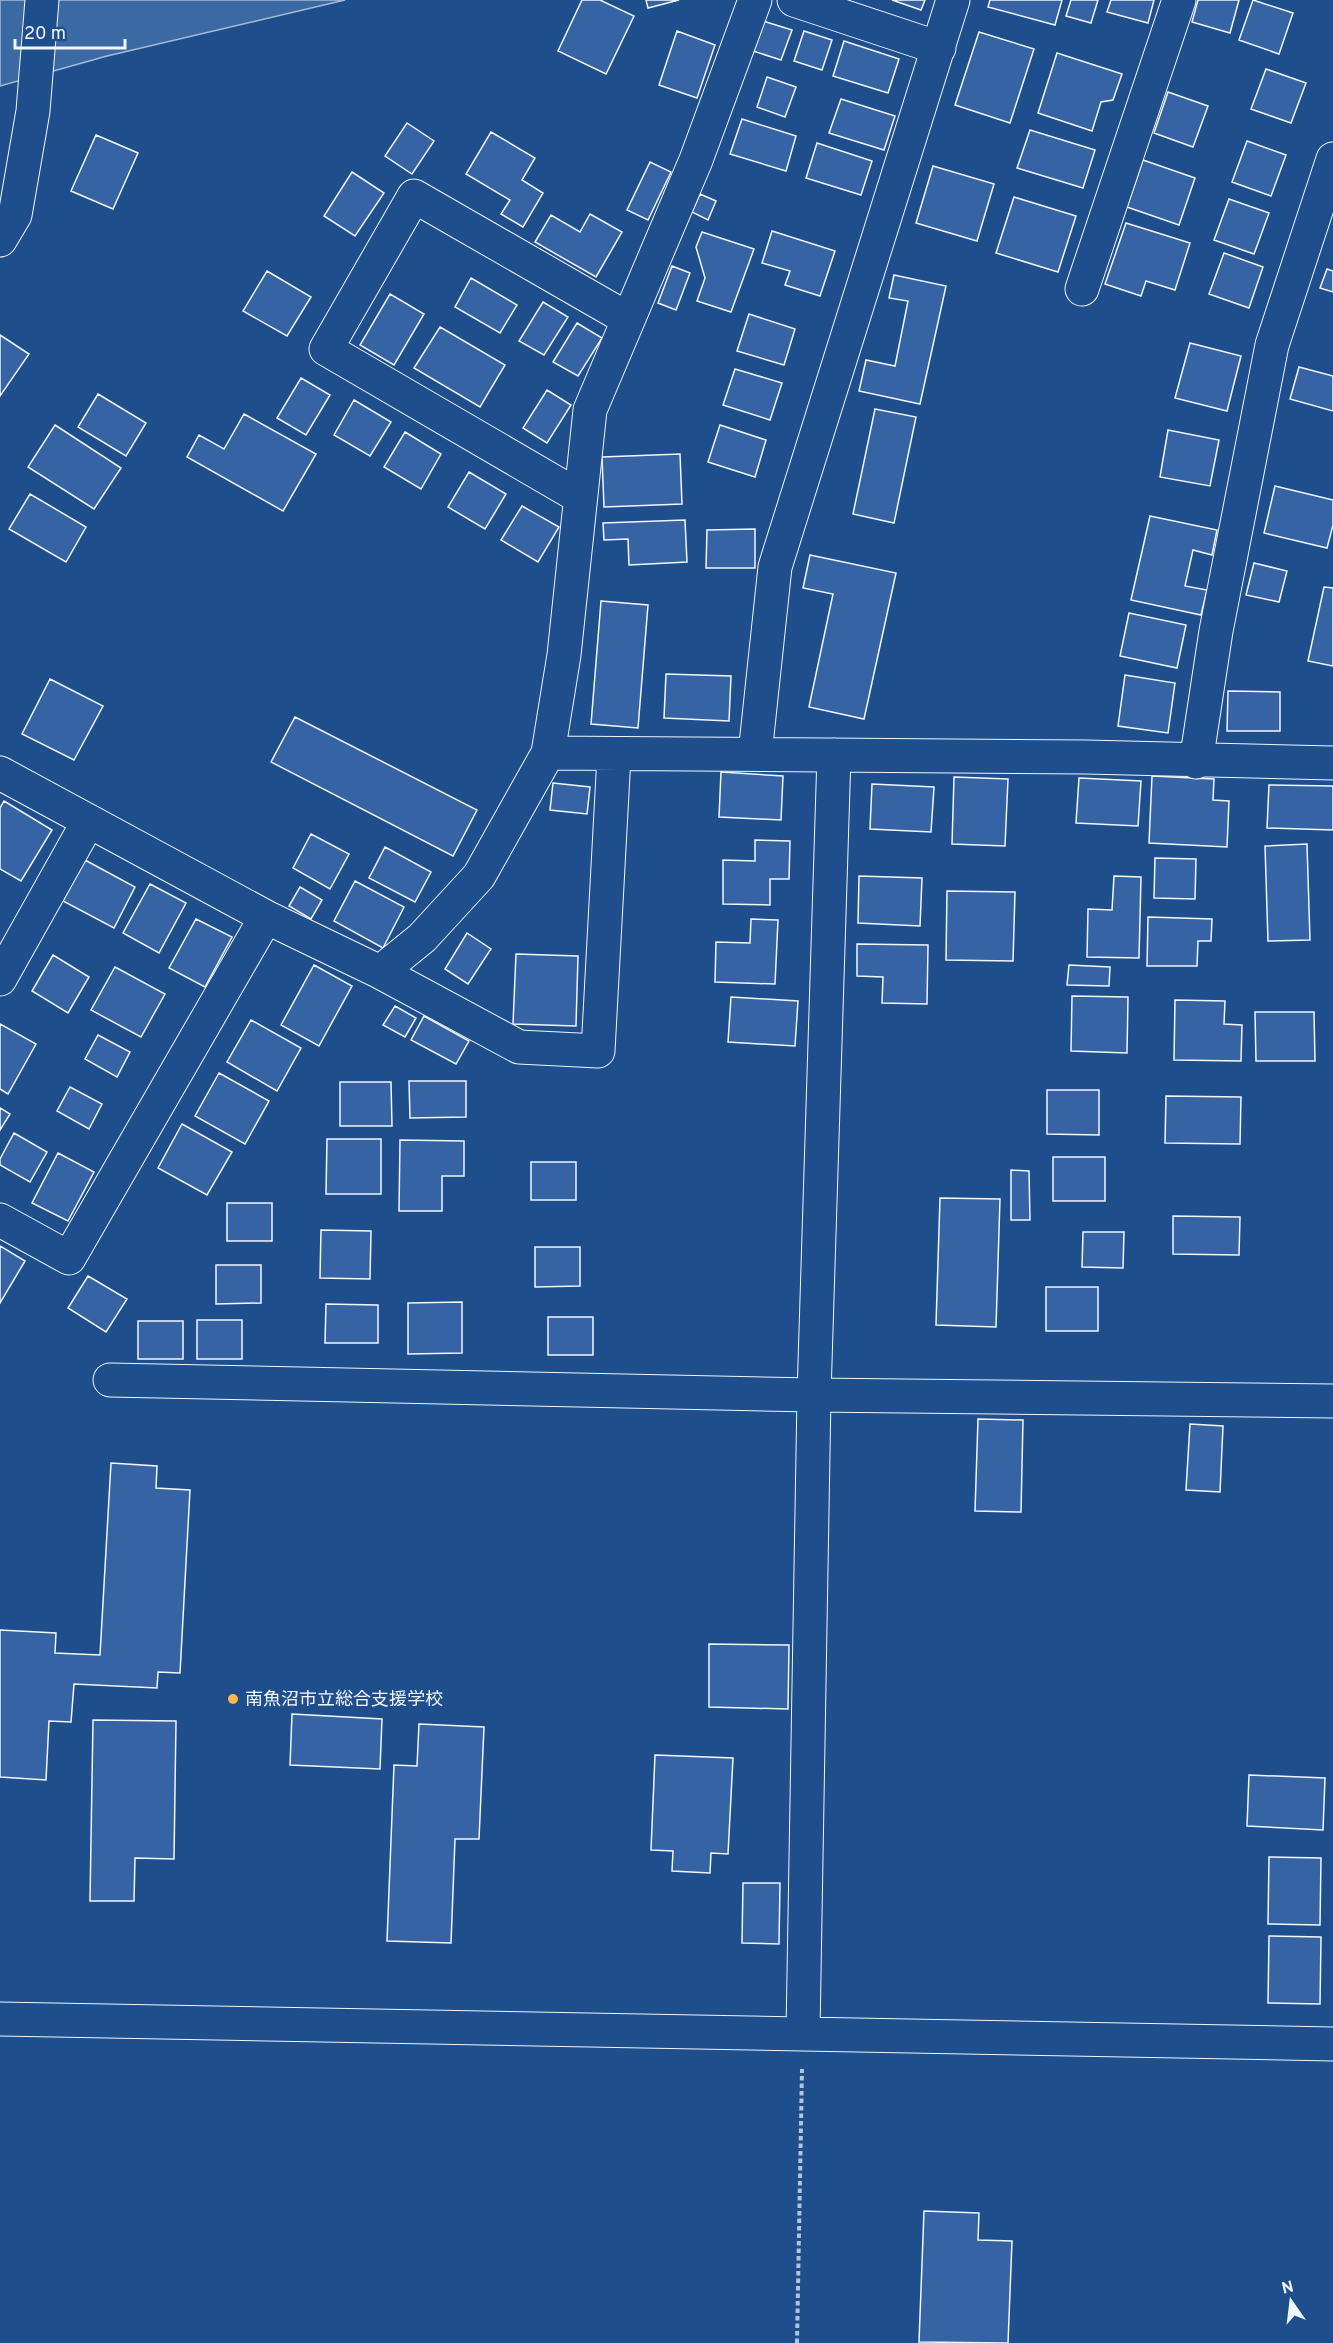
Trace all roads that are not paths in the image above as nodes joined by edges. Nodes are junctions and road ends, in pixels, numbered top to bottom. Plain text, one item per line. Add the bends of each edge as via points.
1 (42, 0) edge
2 (755, 0) edge
3 (794, 0) edge
4 (953, 0) edge
5 (1179, 0) edge
6 (939, 48) junction
7 (1333, 159) edge
8 (0, 240) edge
9 (1082, 289) dead end
10 (628, 319) junction
11 (580, 497) junction
12 (548, 753) junction
13 (755, 754) junction
14 (834, 755) junction
15 (614, 756) junction
16 (1196, 762) junction
17 (1333, 763) edge
18 (0, 773) edge
19 (88, 822) junction
20 (266, 917) junction
21 (380, 972) junction
22 (0, 979) edge
23 (0, 1220) edge
24 (110, 1380) dead end
25 (814, 1395) junction
26 (1333, 1401) edge
27 (0, 2019) edge
28 (803, 2032) junction
29 (1333, 2044) edge

1 - 8 street via 33,111 15,215
2 - 10 street via 696,160
3 - 6 street
4 - 6 street
5 - 9 street
6 - 13 street via 775,567
7 - 16 street via 1272,345 1216,631
10 - 11 street via 590,410
10 - 11 street via 414,196 326,349
11 - 12 street via 564,655
12 - 15 street
12 - 21 street via 479,876 436,925
13 - 14 street
13 - 15 street
14 - 16 street
14 - 25 street
15 - 21 street via 598,1051 519,1047
16 - 17 street
18 - 19 street
19 - 20 street
19 - 22 street
20 - 21 street
20 - 23 street via 69,1258
24 - 25 street
25 - 26 street
25 - 28 street
27 - 28 street
28 - 29 street

